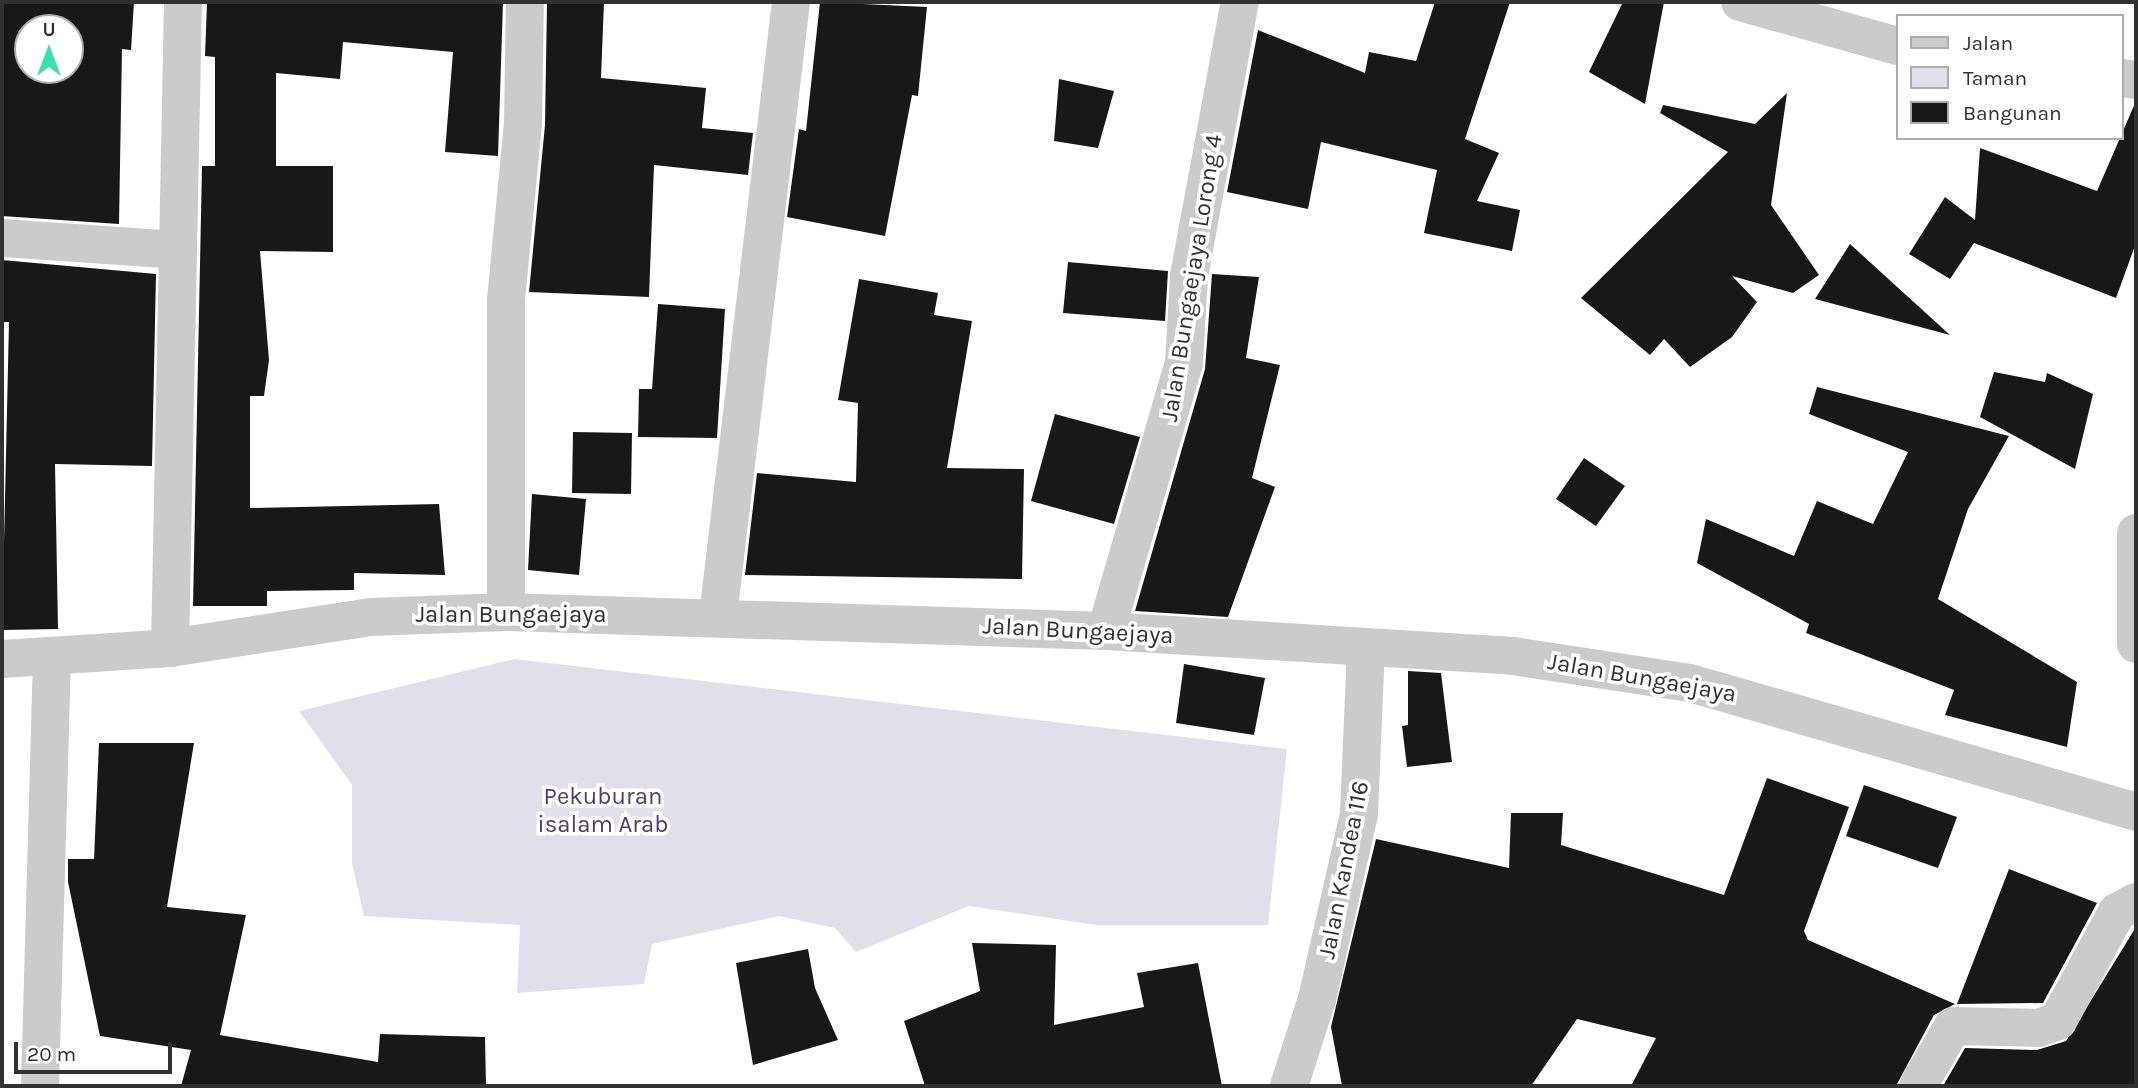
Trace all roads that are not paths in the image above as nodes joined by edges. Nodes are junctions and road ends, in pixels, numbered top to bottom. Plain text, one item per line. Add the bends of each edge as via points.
1 (183, 2) edge
2 (525, 2) edge
3 (791, 2) edge
4 (1240, 2) edge
5 (1740, 2) edge
6 (1896, 45) edge
7 (2, 239) edge
8 (177, 250) junction
9 (2136, 533) edge
10 (506, 612) junction
11 (718, 616) junction
12 (1106, 631) junction
13 (2136, 644) edge
14 (170, 648) junction
15 (1366, 648) junction
16 (52, 656) junction
17 (2, 659) edge
18 (2136, 812) edge
19 (2136, 902) edge
20 (40, 1086) edge
21 (1289, 1086) edge
22 (1918, 1086) edge

1 - 8 street
2 - 10 street via 523,123 506,300
3 - 11 street
4 - 12 street, Jalan Bungaejaya Lorong 4 via 1189,276 1184,363
5 - 6 street
7 - 8 street
8 - 14 street
9 - 13 street
10 - 11 street, Jalan Bungaejaya
10 - 14 street, Jalan Bungaejaya via 371,617
11 - 12 street, Jalan Bungaejaya
12 - 15 street, Jalan Bungaejaya
14 - 16 street, Jalan Bungaejaya
15 - 18 street, Jalan Bungaejaya via 1513,656 1690,683
15 - 21 street, Jalan Kandea 116 via 1359,814 1317,999
16 - 17 street, Jalan Bungaejaya
16 - 20 street
19 - 22 street via 2117,912 2057,1021 2038,1028 1953,1026

